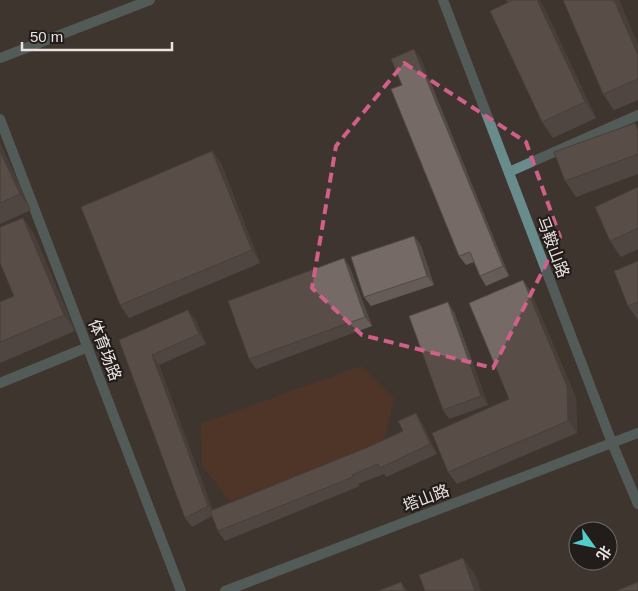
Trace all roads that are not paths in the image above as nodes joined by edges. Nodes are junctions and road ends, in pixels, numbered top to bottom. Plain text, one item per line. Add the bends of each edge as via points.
1 (150, 0) edge
2 (442, 0) edge
3 (0, 58) edge
4 (638, 115) edge
5 (0, 119) edge
6 (508, 172) junction
7 (88, 347) junction
8 (0, 383) edge
9 (638, 433) edge
10 (612, 443) junction
11 (638, 504) edge
12 (182, 591) edge
13 (225, 591) edge

1 - 3 street
2 - 6 street, 马鞍山路
4 - 6 street
5 - 7 street, 体育场路
6 - 10 street, 马鞍山路
7 - 8 street
7 - 12 street, 体育场路
9 - 10 street, 塔山路
10 - 11 street, 马鞍山路
10 - 13 street, 塔山路

